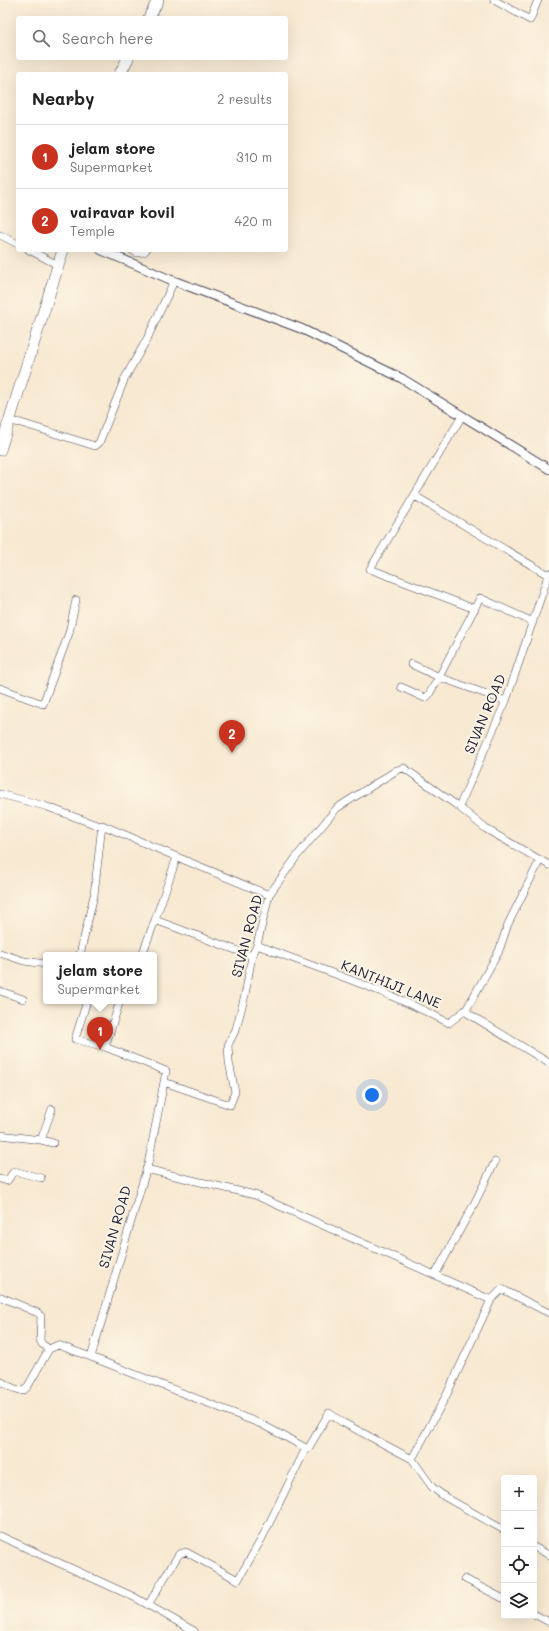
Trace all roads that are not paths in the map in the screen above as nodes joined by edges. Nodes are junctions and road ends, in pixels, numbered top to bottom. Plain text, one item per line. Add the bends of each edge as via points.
1 (158, 0) edge
2 (494, 0) edge
3 (538, 0) edge
4 (149, 16) edge
5 (127, 60) edge
6 (121, 72) edge
7 (0, 235) edge
8 (16, 243) edge
9 (33, 252) edge
10 (62, 252) edge
11 (106, 252) edge
12 (58, 265) junction
13 (174, 281) junction
14 (462, 416) junction
15 (9, 421) junction
16 (0, 450) edge
17 (549, 469) edge
18 (415, 496) junction
19 (549, 574) edge
20 (76, 600) dead end
21 (475, 608) junction
22 (533, 622) junction
23 (411, 664) dead end
24 (440, 677) junction
25 (401, 687) dead end
26 (0, 688) edge
27 (506, 701) junction
28 (0, 794) edge
29 (459, 807) junction
30 (102, 827) junction
31 (177, 857) junction
32 (540, 860) junction
33 (549, 865) edge
34 (269, 895) junction
35 (155, 920) junction
36 (257, 945) junction
37 (81, 952) edge
38 (143, 952) edge
39 (0, 953) edge
40 (252, 956) junction
41 (43, 964) edge
42 (0, 991) edge
43 (23, 998) dead end
44 (86, 1004) edge
45 (119, 1004) edge
46 (465, 1012) junction
47 (105, 1047) junction
48 (549, 1063) edge
49 (164, 1082) junction
50 (52, 1109) dead end
51 (0, 1135) edge
52 (41, 1140) junction
53 (53, 1143) dead end
54 (495, 1162) dead end
55 (146, 1169) junction
56 (41, 1178) dead end
57 (0, 1179) edge
58 (435, 1275) junction
59 (1, 1297) edge
60 (492, 1300) junction
61 (549, 1313) edge
62 (49, 1349) junction
63 (91, 1357) junction
64 (0, 1381) edge
65 (306, 1448) junction
66 (412, 1459) junction
67 (501, 1528) edge
68 (0, 1536) edge
69 (537, 1549) edge
70 (549, 1555) edge
71 (466, 1579) dead end
72 (501, 1597) edge
73 (148, 1605) junction
74 (537, 1616) edge
75 (549, 1622) edge
76 (183, 1628) edge
77 (194, 1631) edge

1 - 4 main road
2 - 3 street via 530,20
5 - 6 main road
7 - 8 street
9 - 12 street
10 - 12 main road
11 - 13 street
12 - 15 main road
13 - 14 street via 302,329 401,378
13 - 15 street via 147,339 125,378 99,442 95,446
14 - 17 street
14 - 18 street
15 - 16 main road
18 - 19 street
18 - 21 street via 370,569
19 - 22 street, SIVAN ROAD
20 - 26 street via 69,633 42,704
21 - 22 street via 480,598 483,598
21 - 24 street
22 - 27 street, SIVAN ROAD
23 - 24 street
24 - 25 street via 424,698
24 - 27 street
27 - 29 street, SIVAN ROAD
28 - 30 street via 45,806
29 - 32 street via 486,829
29 - 34 street, SIVAN ROAD via 404,768 397,770 337,808
30 - 31 street
30 - 37 street via 94,895
31 - 34 street
31 - 35 street
32 - 33 street
32 - 46 street via 508,924 499,951
34 - 36 street, SIVAN ROAD
35 - 38 street
35 - 40 street
36 - 40 street, SIVAN ROAD
36 - 46 street, KANTHIJI LANE via 426,1010 449,1023
39 - 41 street via 24,961
40 - 49 street, SIVAN ROAD via 236,1029 228,1045 235,1092 230,1105
42 - 43 street
44 - 47 street via 75,1039
45 - 47 street
46 - 48 street
47 - 49 street via 166,1071
49 - 55 street, SIVAN ROAD
50 - 52 street
51 - 52 street
52 - 53 street
54 - 58 street
55 - 58 street via 255,1195
55 - 63 street, SIVAN ROAD
56 - 57 street via 14,1171 7,1181
58 - 60 street
59 - 62 street via 41,1316 40,1340
60 - 61 street via 502,1289
60 - 66 street via 447,1394
62 - 63 street via 58,1345
62 - 64 street via 23,1391
63 - 65 street via 261,1424
65 - 66 street via 308,1449 329,1413
65 - 73 street via 262,1538 238,1580 186,1552 179,1554
66 - 67 street via 440,1494
68 - 73 street
69 - 70 street
71 - 72 street
73 - 76 street
74 - 75 street
76 - 77 street

